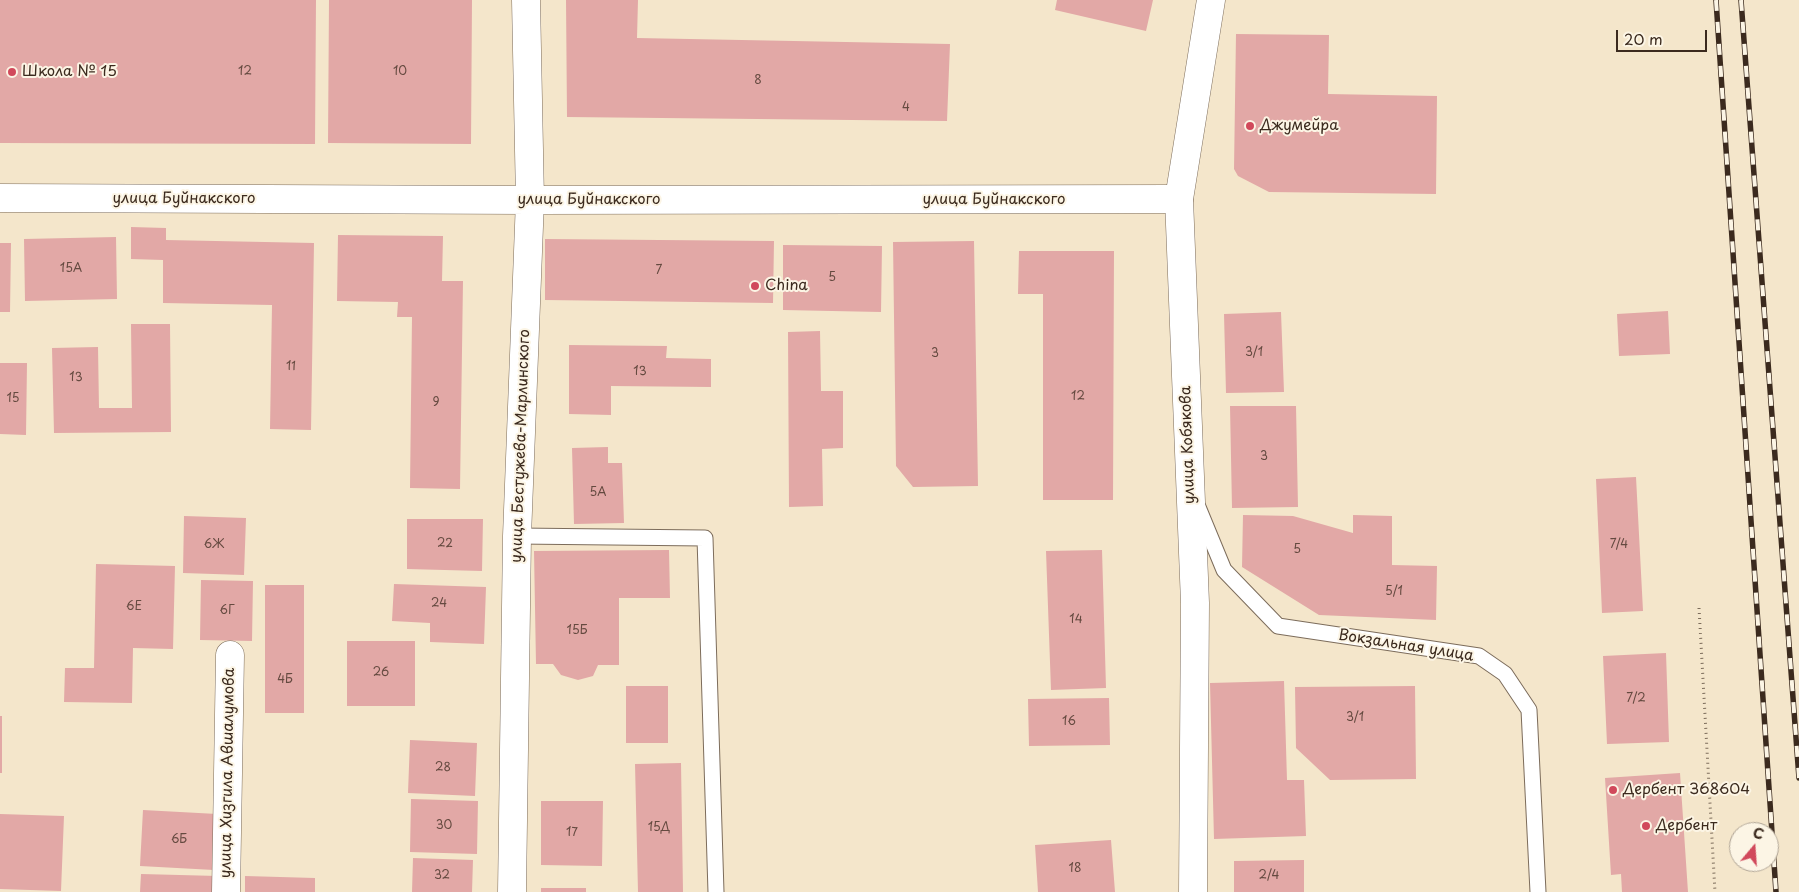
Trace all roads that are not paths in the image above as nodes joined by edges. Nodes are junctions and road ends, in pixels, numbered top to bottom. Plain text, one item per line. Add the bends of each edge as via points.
1 (526, 0) edge
2 (1211, 0) edge
3 (0, 198) edge
4 (1179, 199) junction
5 (530, 200) junction
6 (1189, 484) junction
7 (517, 536) junction
8 (230, 655) dead end
9 (226, 892) edge
10 (512, 892) edge
11 (716, 892) edge
12 (1193, 892) edge
13 (1538, 892) edge

1 - 5 street, улица Бестужева-Марлинского
2 - 4 street, улица Кобякова
3 - 5 street, улица Буйнакского
4 - 5 street, улица Буйнакского
4 - 6 street, улица Кобякова
5 - 7 street, улица Бестужева-Марлинского
6 - 12 street, улица Кобякова via 1195,603
6 - 13 lane, Вокзальная улица via 1224,570 1278,626 1478,656 1505,674 1529,710
7 - 10 street, улица Бестужева-Марлинского
7 - 11 lane via 705,538
8 - 9 street, улица Хизгила Авшалумова

